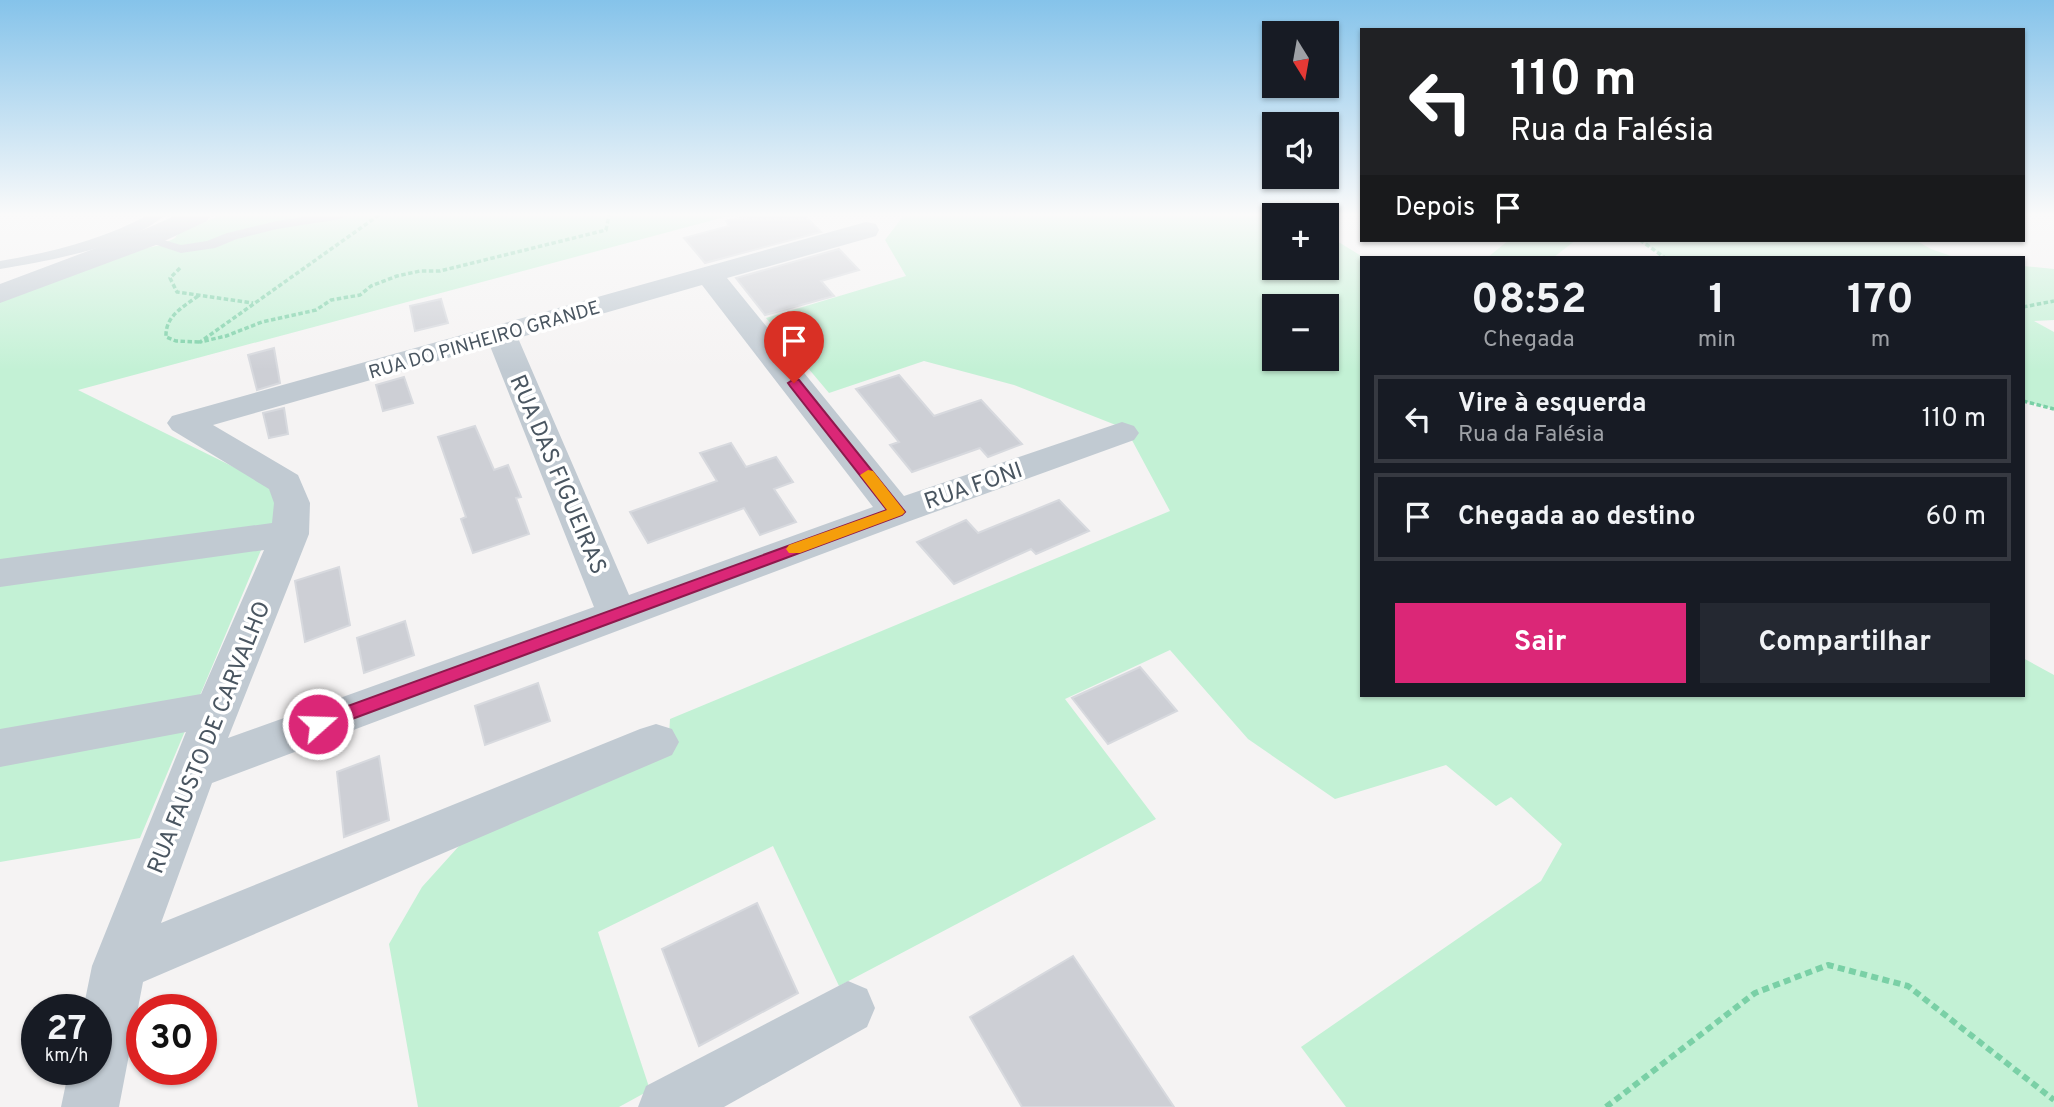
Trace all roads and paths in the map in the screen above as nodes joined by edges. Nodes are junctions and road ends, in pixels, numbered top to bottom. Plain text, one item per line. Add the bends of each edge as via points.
1 (62, 267) edge
2 (181, 267) edge
3 (306, 267) edge
4 (458, 267) edge
5 (738, 267) edge
6 (709, 275) junction
7 (0, 294) edge
8 (200, 295) junction
9 (2054, 301) edge
10 (254, 303) junction
11 (2025, 307) edge
12 (501, 334) junction
13 (200, 342) junction
14 (2025, 402) edge
15 (2054, 409) edge
16 (184, 423) joint
17 (1122, 433) dead end
18 (897, 512) junction
19 (290, 534) junction
20 (0, 573) edge
21 (617, 614) junction
22 (217, 709) junction
23 (656, 742) dead end
24 (0, 748) edge
25 (194, 770) junction
26 (119, 966) junction
27 (848, 1008) dead end
28 (2054, 1100) edge
29 (90, 1107) edge
30 (667, 1107) edge
31 (1606, 1107) edge

1 - 7 street
2 - 8 path via 170,278 177,292
3 - 10 path
4 - 13 path via 397,276 316,310
5 - 6 street, RUA DO PINHEIRO GRANDE
6 - 12 street, RUA DO PINHEIRO GRANDE
6 - 18 street
8 - 10 path
8 - 13 path via 170,318 165,329 166,337 176,341
9 - 11 path
10 - 13 path
12 - 16 street, RUA DO PINHEIRO GRANDE
12 - 21 street, RUA DAS FIGUEIRAS
14 - 15 path
16 - 19 street, RUA FAUSTO DE CARVALHO via 285,483 292,503
17 - 18 street, RUA FONI
18 - 21 street, RUA FONI
19 - 20 street
19 - 22 street, RUA FAUSTO DE CARVALHO
21 - 25 street, RUA FONI
22 - 24 street
22 - 25 street, RUA FAUSTO DE CARVALHO
23 - 26 street
25 - 26 street, RUA FAUSTO DE CARVALHO
26 - 29 street, RUA FAUSTO DE CARVALHO
27 - 30 street
28 - 31 path via 1908,985 1828,965 1755,993

